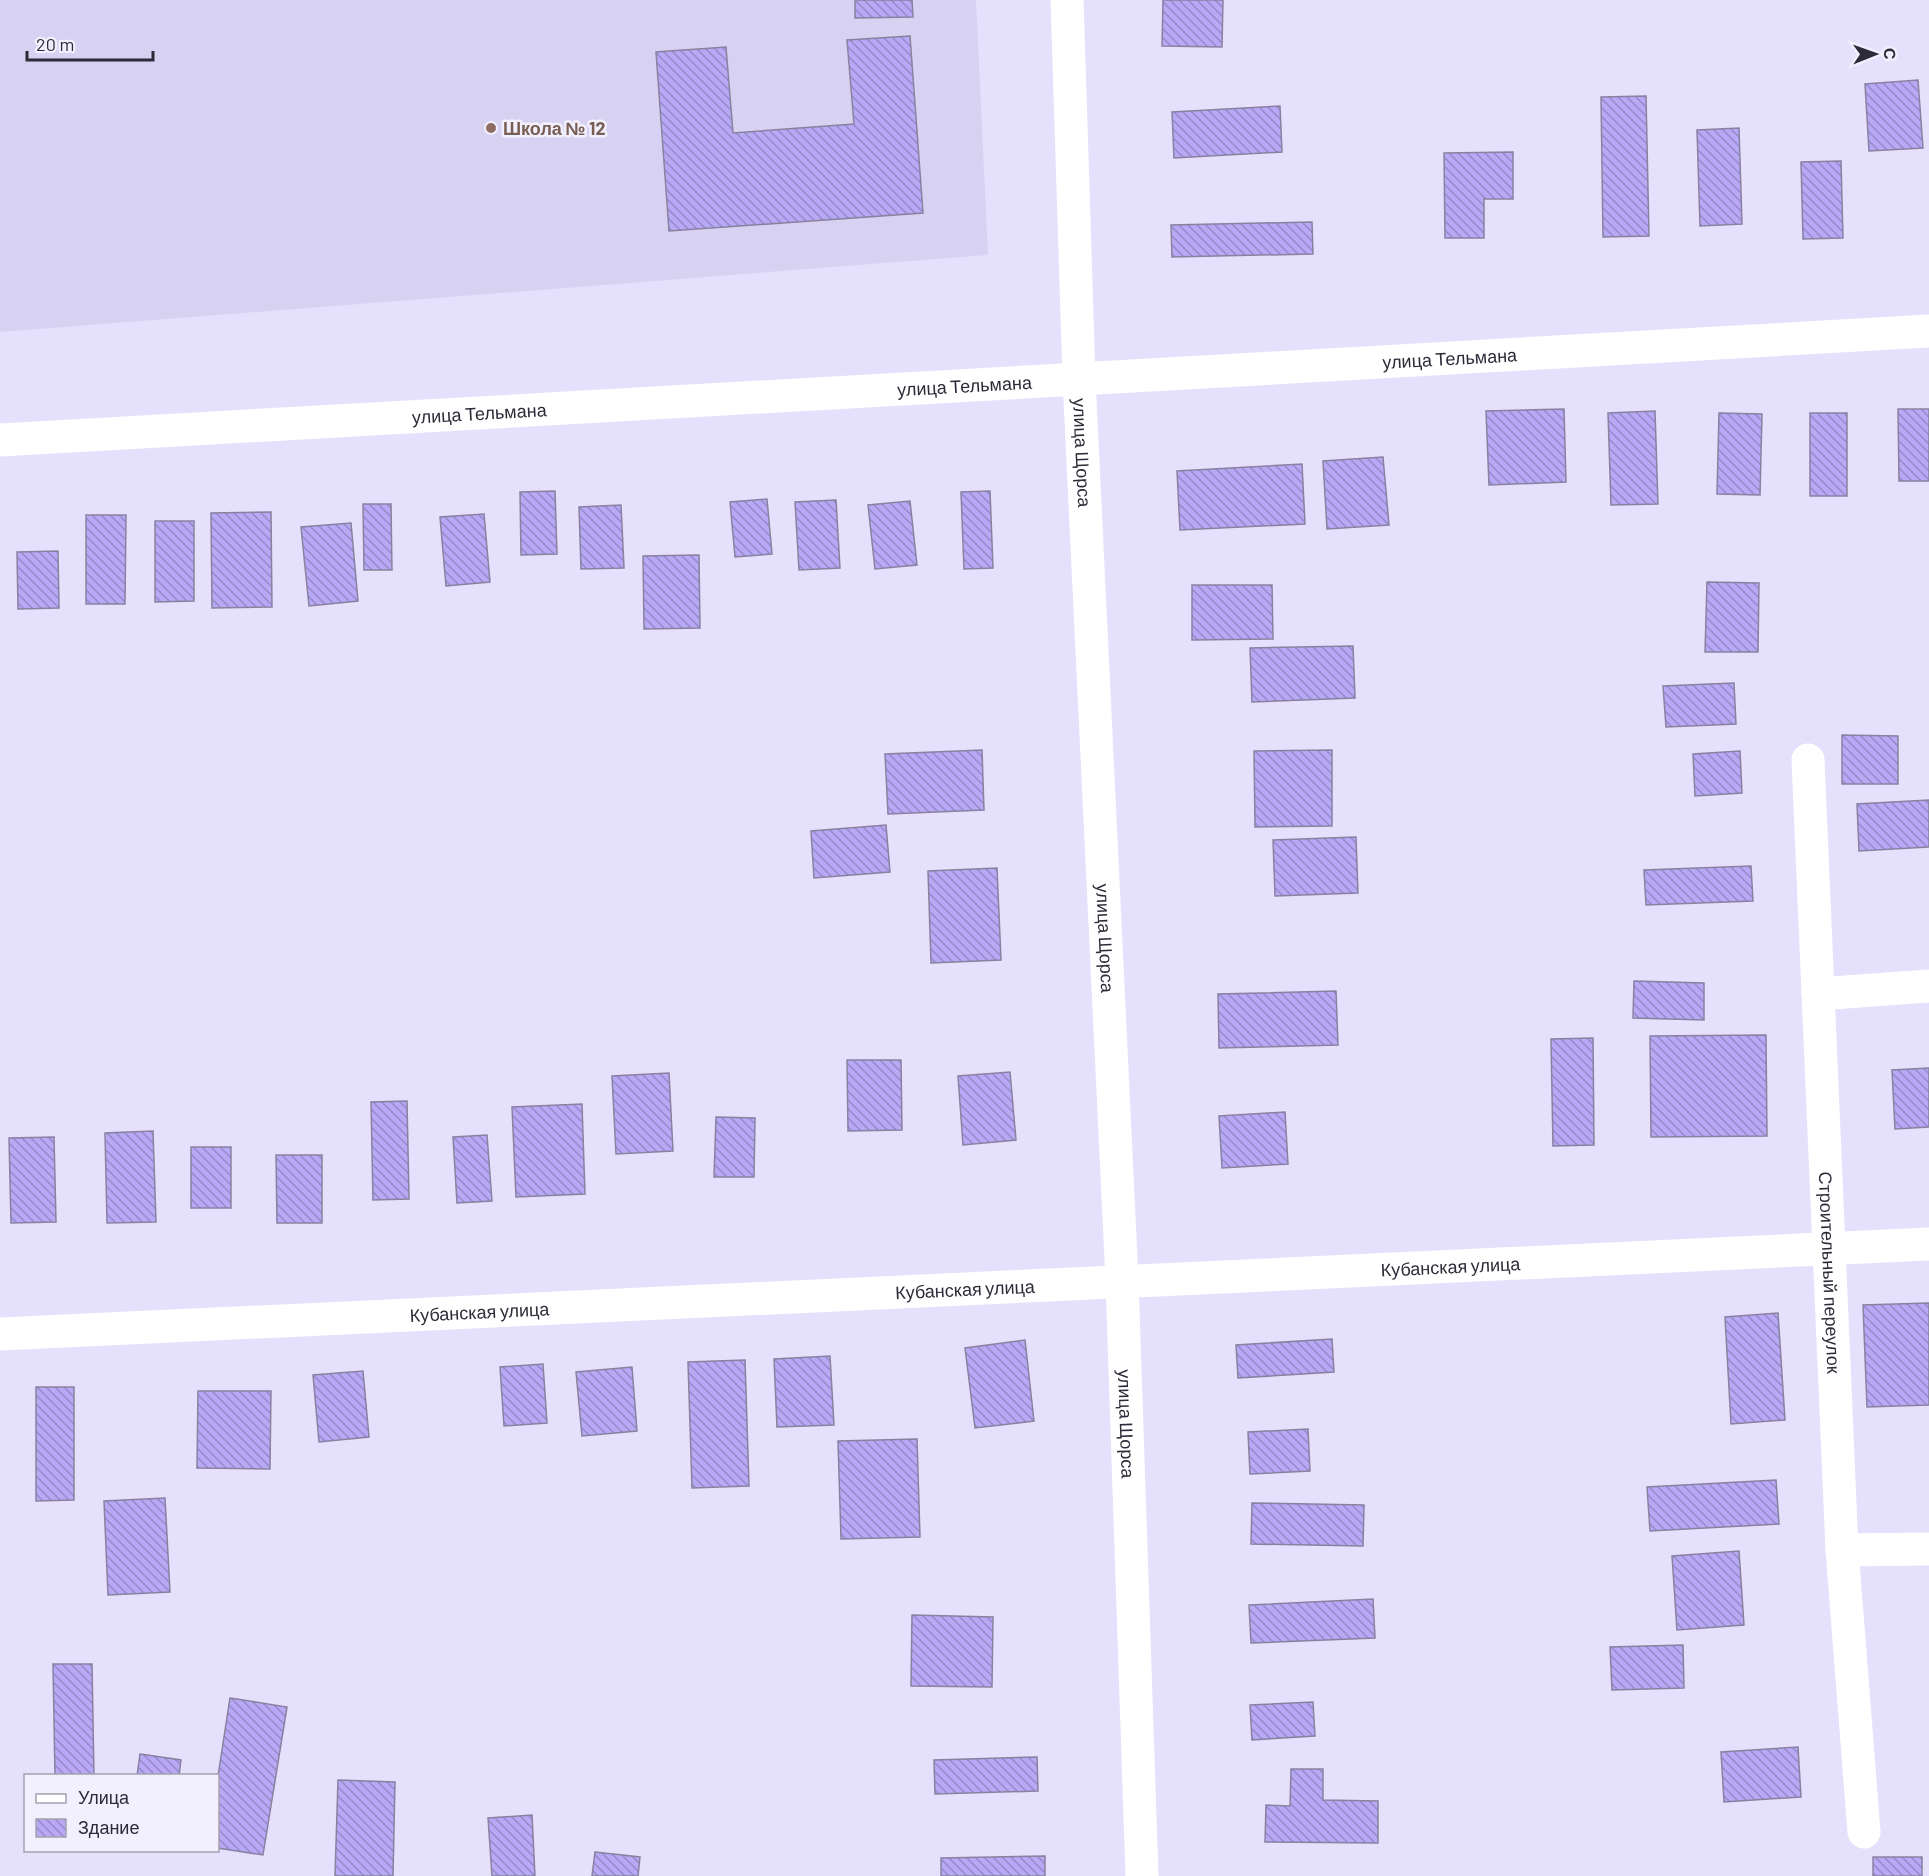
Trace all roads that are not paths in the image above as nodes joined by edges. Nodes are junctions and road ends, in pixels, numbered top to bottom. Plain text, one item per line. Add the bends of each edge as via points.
1 (1067, 0) edge
2 (1929, 331) edge
3 (1079, 378) junction
4 (0, 440) edge
5 (1808, 760) dead end
6 (1929, 986) edge
7 (1818, 994) junction
8 (1929, 1244) edge
9 (1830, 1248) junction
10 (1122, 1280) junction
11 (0, 1334) edge
12 (1929, 1549) edge
13 (1842, 1550) junction
14 (1864, 1832) dead end
15 (1142, 1876) edge

1 - 3 street, улица Щорса
2 - 3 street, улица Тельмана
3 - 4 street, улица Тельмана
3 - 10 street, улица Щорса
5 - 7 street, Строительный переулок
6 - 7 street
7 - 9 street, Строительный переулок
8 - 9 street, Кубанская улица
9 - 10 street, Кубанская улица
9 - 13 street, Строительный переулок
10 - 11 street, Кубанская улица
10 - 15 street, улица Щорса
12 - 13 street
13 - 14 street, Строительный переулок

